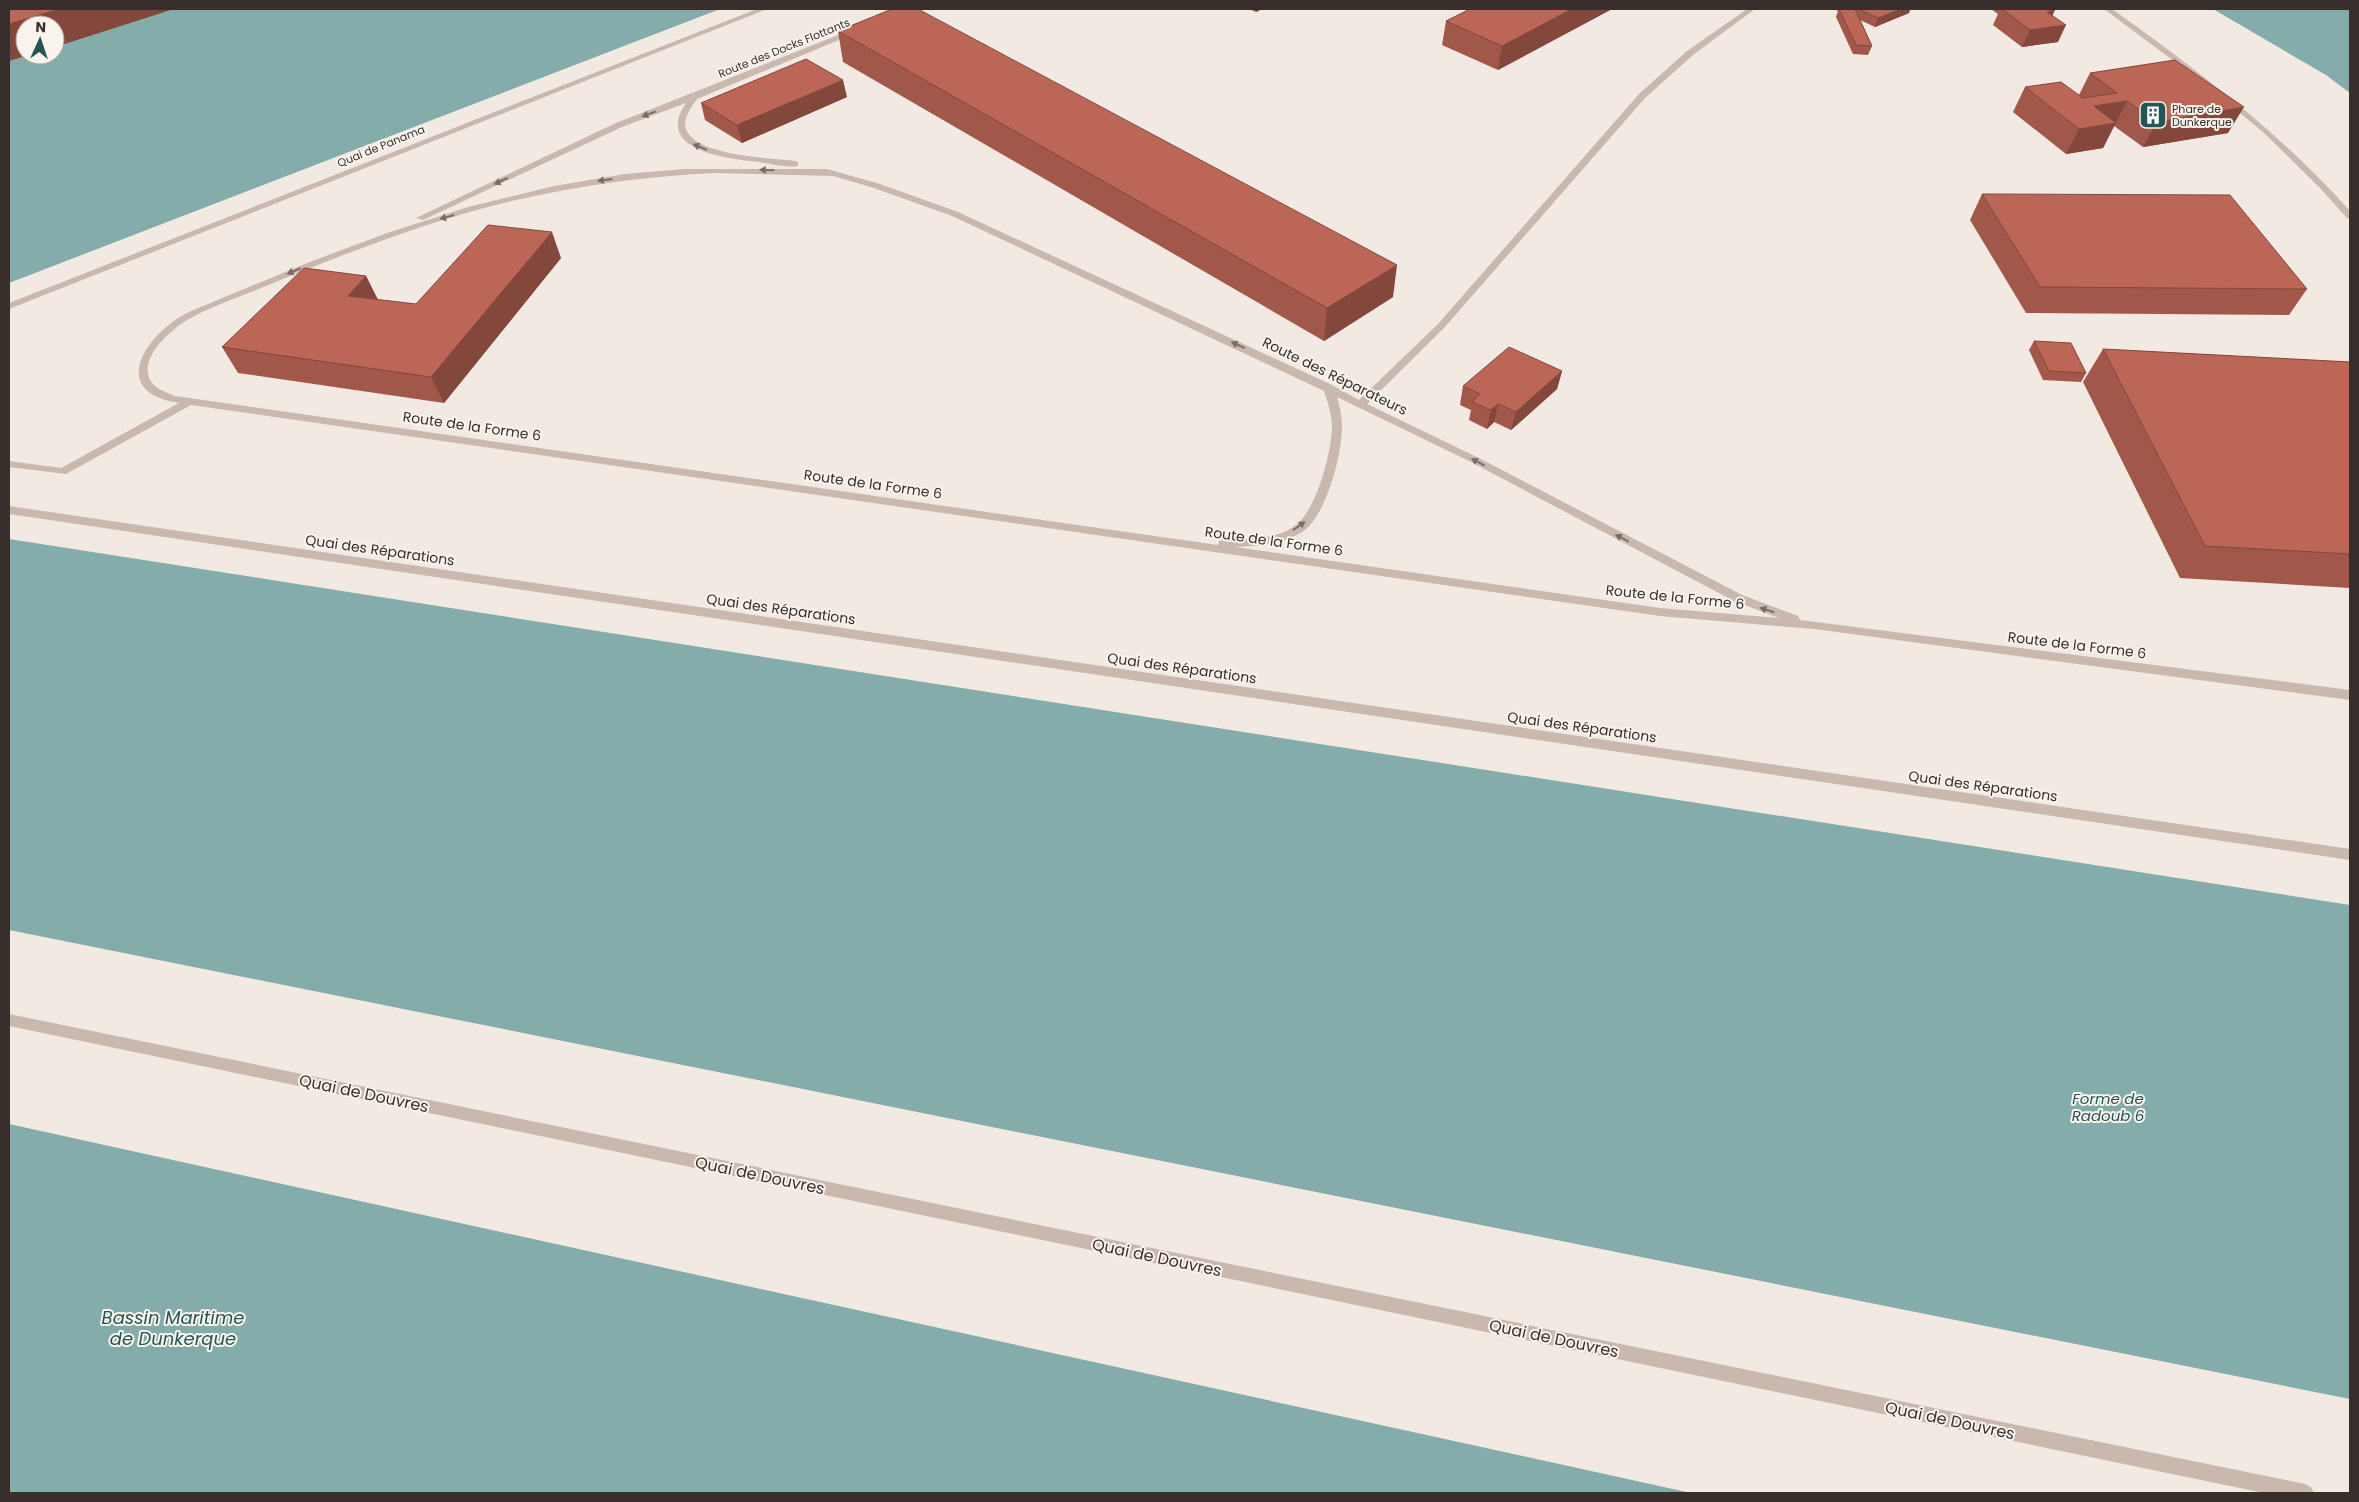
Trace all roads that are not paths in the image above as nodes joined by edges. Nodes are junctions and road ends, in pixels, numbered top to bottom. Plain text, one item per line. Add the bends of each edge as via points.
1 (763, 9) edge
2 (1751, 9) edge
3 (2108, 9) edge
4 (864, 27) edge
5 (694, 97) junction
6 (833, 174) junction
7 (2350, 216) edge
8 (348, 248) junction
9 (9, 306) edge
10 (1328, 387) junction
11 (190, 401) junction
12 (1361, 404) junction
13 (9, 464) edge
14 (9, 510) edge
15 (1201, 546) junction
16 (1814, 626) junction
17 (2350, 696) edge
18 (2350, 855) edge
19 (9, 1020) edge
20 (2305, 1493) edge

1 - 9 street, Quai de Panama
2 - 12 street via 1690,53 1642,96 1441,326
3 - 7 street via 2243,109 2302,163
4 - 5 street, Route des Docks Flottants
6 -> 5 street via 710,151 692,143 680,126
5 -> 8 street, Route des Docks Flottants via 619,125 452,204
6 -> 8 street, Route de la Forme 6 via 717,170 598,181 501,202
10 -> 6 street, Route des Réparateurs via 954,214 884,188
8 -> 11 street, Route de la Forme 6 via 195,313 162,334 150,348 144,363 148,387 163,396
10 - 12 street, Route des Réparateurs
15 -> 10 street via 1255,541 1284,534 1301,527 1310,516 1319,503 1337,431
11 - 13 street via 62,472
11 - 15 street, Route de la Forme 6
16 -> 12 street, Route des Réparateurs via 1738,598
14 - 18 street, Quai des Réparations
15 - 16 street, Route de la Forme 6 via 1660,612
16 - 17 street, Route de la Forme 6
19 - 20 street, Quai de Douvres

